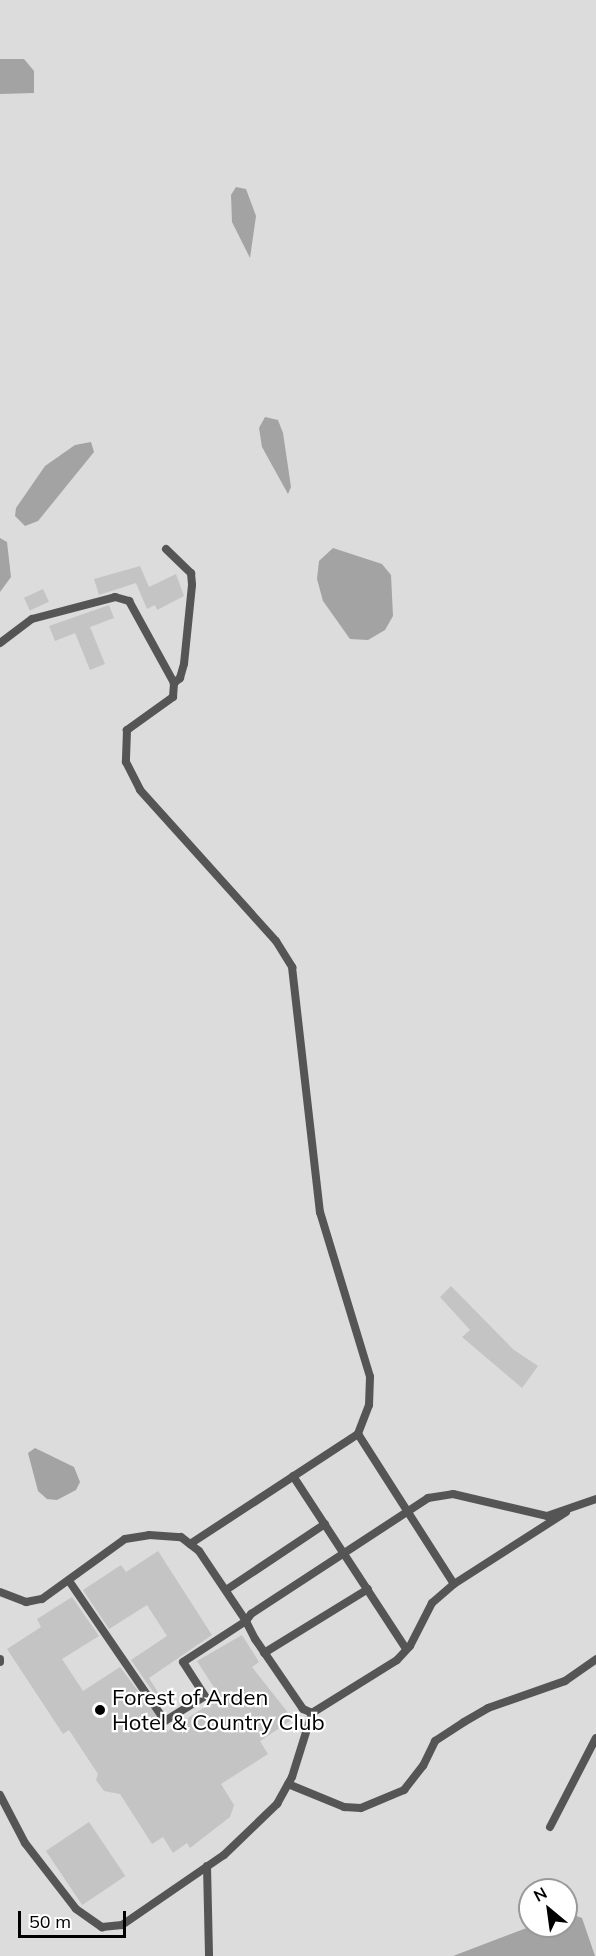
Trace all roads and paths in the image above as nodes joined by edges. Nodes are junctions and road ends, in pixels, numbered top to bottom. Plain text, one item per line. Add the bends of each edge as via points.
1 (166, 549) dead end
2 (0, 643) edge
3 (174, 683) junction
4 (358, 1434) junction
5 (293, 1476) junction
6 (596, 1499) edge
7 (407, 1512) junction
8 (566, 1512) junction
9 (325, 1524) junction
10 (190, 1544) junction
11 (345, 1553) junction
12 (69, 1581) junction
13 (454, 1584) junction
14 (368, 1589) junction
15 (226, 1590) junction
16 (0, 1592) edge
17 (246, 1621) junction
18 (406, 1649) junction
19 (264, 1653) junction
20 (596, 1659) edge
21 (312, 1713) junction
22 (596, 1738) edge
23 (288, 1784) junction
24 (0, 1795) edge
25 (550, 1827) dead end
26 (207, 1866) junction
27 (209, 1956) edge

1 - 3 lane via 191,573 192,585 184,664
2 - 3 lane via 32,619 115,597 129,601
3 - 4 lane via 173,697 127,730 126,762 140,790 276,941 292,967 320,1212 370,1377 369,1405
4 - 5 lane
4 - 7 lane
5 - 9 lane
5 - 10 lane
6 - 8 lane
7 - 8 lane via 428,1498 453,1494 547,1516
7 - 11 lane
7 - 13 lane
8 - 13 lane
9 - 11 lane
9 - 15 lane
10 - 12 lane via 181,1537 148,1535 125,1539
10 - 15 lane
11 - 14 lane
11 - 17 lane
12 - 16 lane via 42,1599 26,1602
12 - 17 lane via 165,1721 205,1696 183,1662
13 - 18 lane via 432,1603
14 - 18 lane
14 - 19 lane
15 - 17 lane
17 - 19 lane
18 - 21 lane via 397,1660
19 - 21 lane via 303,1709
20 - 23 lane via 565,1681 488,1708 464,1722 435,1741 423,1766 404,1790 372,1803 344,1807
21 - 23 lane
22 - 25 lane
23 - 26 lane via 263,1821
24 - 26 lane via 25,1843 69,1900 102,1926 122,1925
26 - 27 lane

